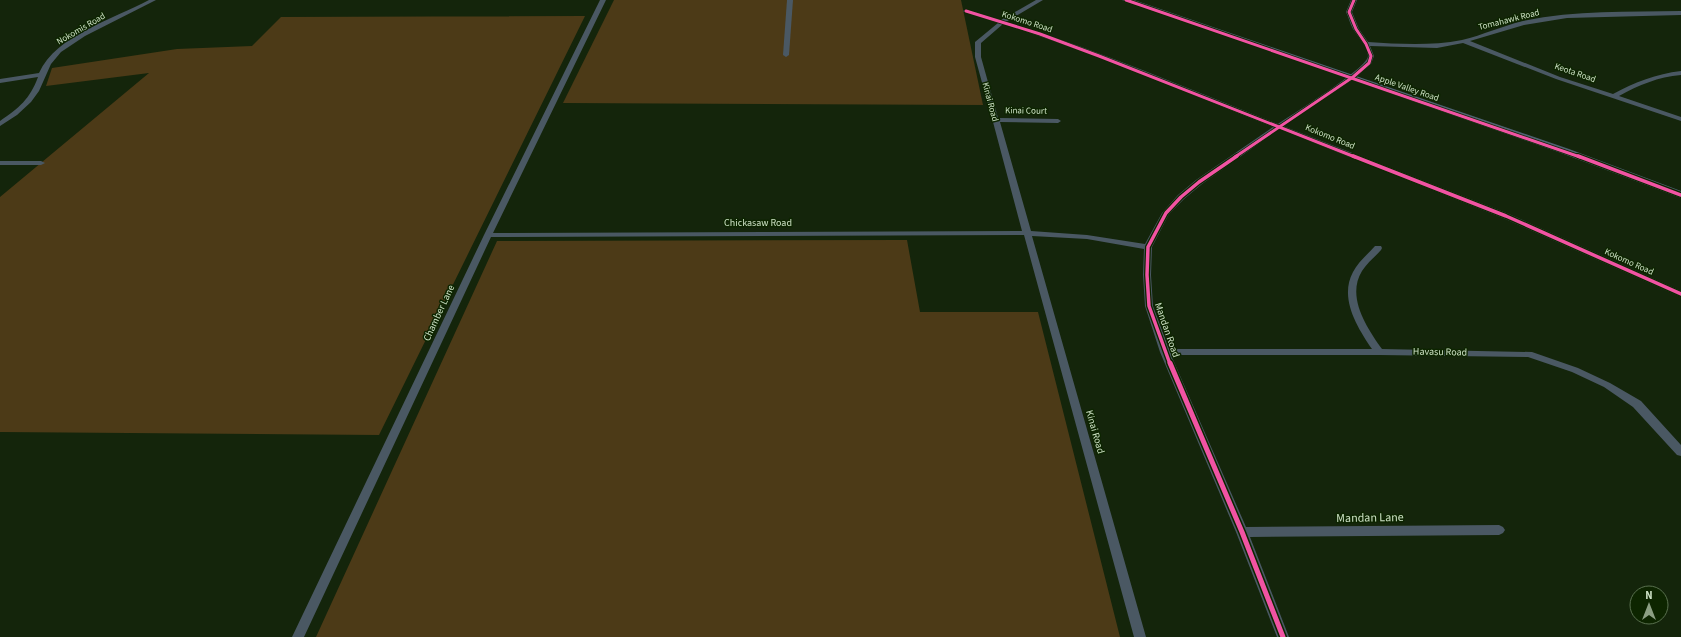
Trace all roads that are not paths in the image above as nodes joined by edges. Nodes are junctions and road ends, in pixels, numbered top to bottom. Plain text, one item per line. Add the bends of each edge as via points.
1 (153, 0) edge
2 (603, 0) edge
3 (790, 0) edge
4 (1040, 0) edge
5 (1126, 0) edge
6 (1354, 0) edge
7 (966, 10) dead end
8 (1681, 13) edge
9 (1002, 22) junction
10 (1464, 41) junction
11 (1366, 44) junction
12 (786, 55) dead end
13 (1681, 73) edge
14 (42, 75) junction
15 (1352, 77) junction
16 (0, 81) edge
17 (1614, 96) junction
18 (1681, 119) edge
19 (994, 120) junction
20 (1058, 120) dead end
21 (0, 124) edge
22 (1279, 126) junction
23 (0, 163) edge
24 (41, 163) dead end
25 (1681, 195) edge
26 (1028, 233) junction
27 (488, 235) junction
28 (1148, 247) junction
29 (1378, 248) dead end
30 (1681, 294) edge
31 (1166, 352) junction
32 (1379, 352) junction
33 (1681, 452) edge
34 (1499, 530) dead end
35 (1242, 532) junction
36 (298, 637) edge
37 (1140, 637) edge
38 (1283, 637) edge

1 - 14 street, Nokomis Road via 69,44 50,60
2 - 27 street, Chamber Lane
3 - 12 street
4 - 9 street, Kinai Road
5 - 15 main road, Apple Valley Road
6 - 11 street, Mandan Road via 1348,12
7 - 9 street, Kokomo Road
8 - 10 street, Tomahawk Road via 1567,16 1523,23
9 - 19 street, Kinai Road via 978,42 978,57
9 - 22 street, Kokomo Road via 1047,36
10 - 11 street, Tomahawk Road via 1437,46
10 - 17 street, Keota Road via 1558,78
11 - 15 street, Mandan Road via 1371,56 1369,62
13 - 17 street via 1664,74 1642,81
14 - 16 street
14 - 21 street, Nokomis Road via 35,92 24,105
15 - 22 street, Mandan Road
15 - 25 main road, Apple Valley Road via 1565,151
17 - 18 street, Keota Road
19 - 20 street, Kinai Court
19 - 26 street, Kinai Road
22 - 28 street, Mandan Road via 1181,197 1166,213
22 - 30 street, Kokomo Road via 1506,216
23 - 24 street
26 - 27 street, Chickasaw Road
26 - 28 street via 1087,237
26 - 37 street, Kinai Road
27 - 36 street, Chamber Lane
28 - 31 street, Mandan Road via 1149,306
29 - 32 street via 1356,274 1351,297 1361,324
31 - 32 street, Havasu Road
31 - 35 street, Mandan Road
32 - 33 street, Havasu Road via 1529,354 1575,370 1607,385 1637,404
34 - 35 street, Mandan Lane
35 - 38 street, Mandan Road

